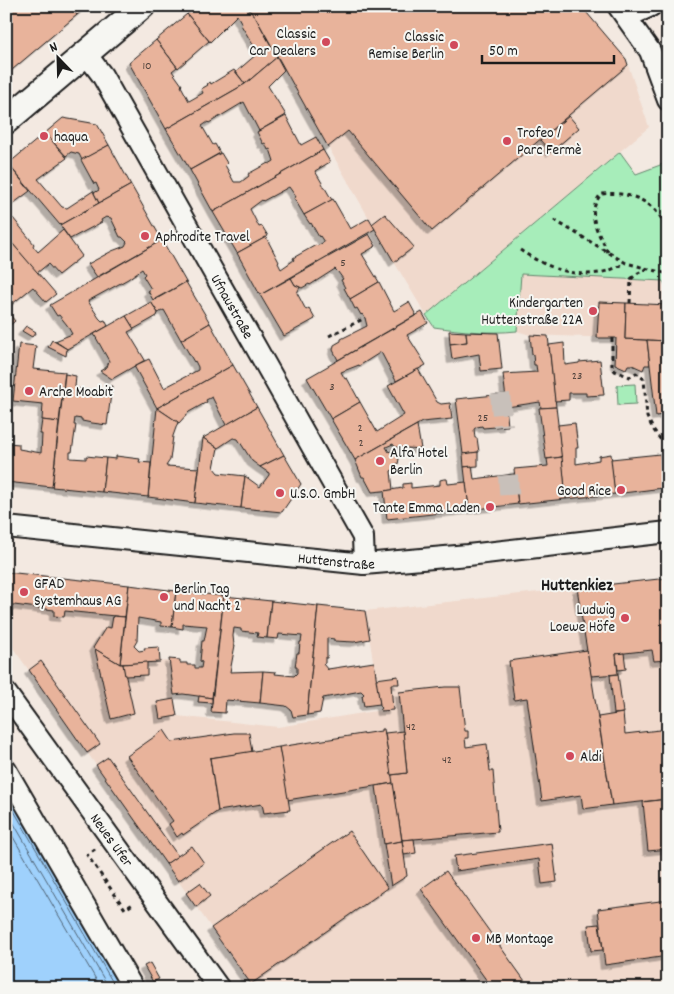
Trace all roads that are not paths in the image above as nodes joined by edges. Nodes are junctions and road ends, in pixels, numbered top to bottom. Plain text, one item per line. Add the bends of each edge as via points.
1 (142, 6) edge
2 (651, 6) edge
3 (622, 12) edge
4 (86, 54) junction
5 (668, 100) edge
6 (6, 121) edge
7 (6, 527) edge
8 (668, 532) edge
9 (364, 564) junction
10 (6, 693) edge
11 (6, 770) edge
12 (134, 988) edge
13 (219, 988) edge

1 - 4 main road
2 - 3 street
3 - 5 street via 650,51
4 - 6 main road
4 - 9 street, Ufnaustraße via 102,75 363,537
7 - 9 street, Huttenstraße
8 - 9 street, Huttenstraße
10 - 13 street, Neues Ufer
11 - 12 street

